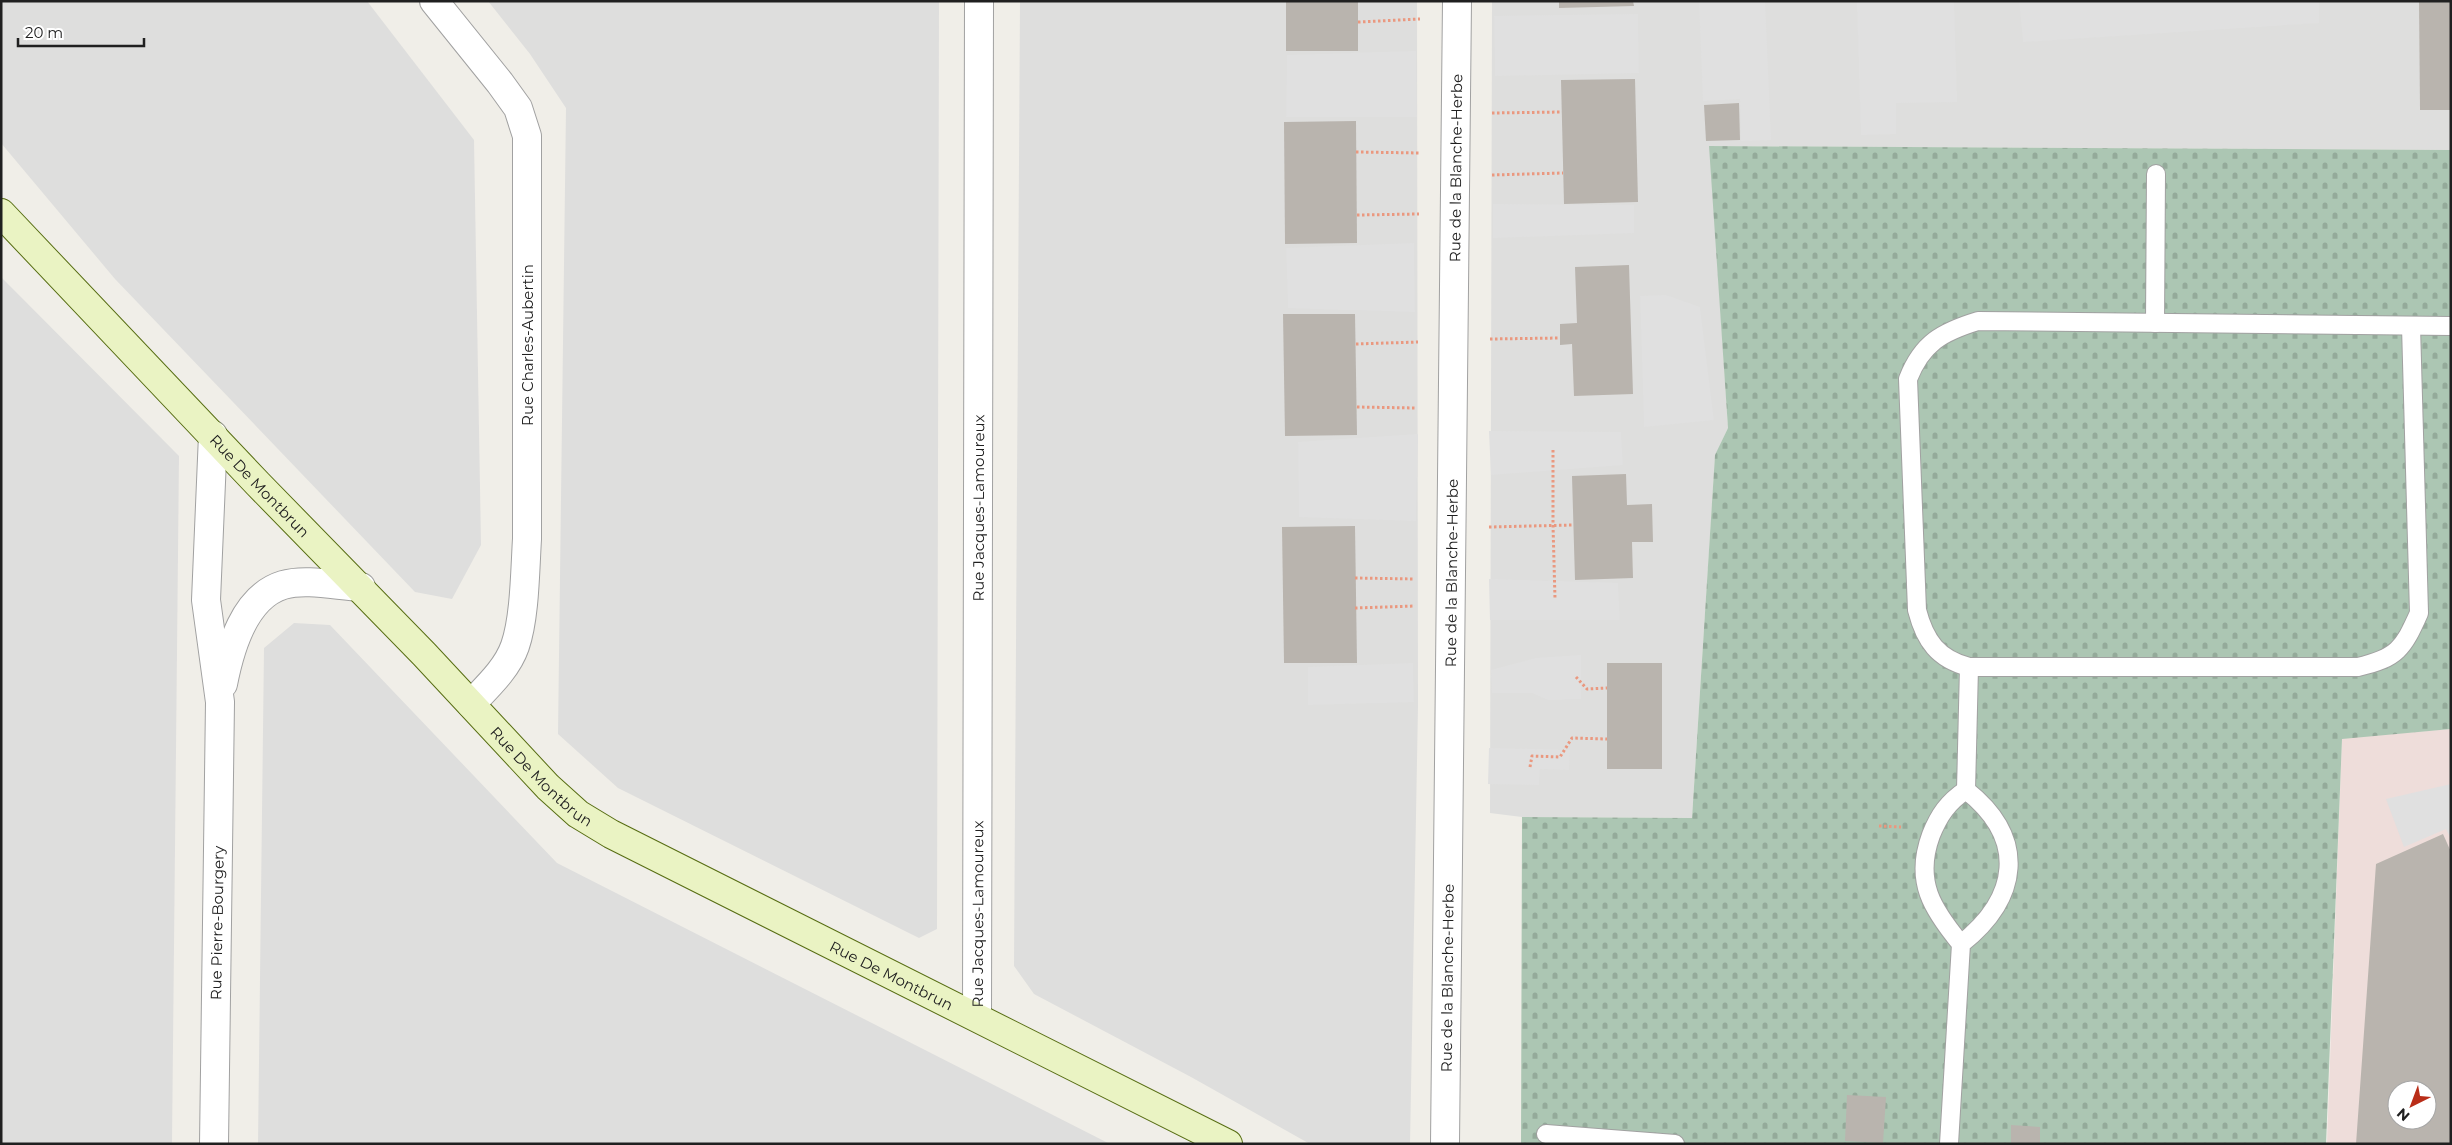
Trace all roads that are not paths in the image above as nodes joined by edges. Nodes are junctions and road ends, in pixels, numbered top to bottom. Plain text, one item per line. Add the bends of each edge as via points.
1 (434, 1) edge
2 (979, 1) edge
3 (1457, 1) edge
4 (2156, 174) dead end
5 (1, 213) edge
6 (2155, 323) junction
7 (2411, 326) junction
8 (2451, 326) edge
9 (213, 435) junction
10 (361, 587) junction
11 (1969, 667) junction
12 (220, 702) junction
13 (471, 704) junction
14 (1966, 790) junction
15 (1961, 944) junction
16 (977, 1016) junction
17 (1546, 1134) dead end
18 (214, 1144) edge
19 (1228, 1144) edge
20 (1445, 1144) edge
21 (1675, 1144) edge
22 (1949, 1144) edge

1 - 13 street, Rue Charles-Aubertin via 518,108 527,136 527,539 524,596 515,646 498,676
2 - 16 street, Rue Jacques-Lamoureux
3 - 20 street, Rue de la Blanche-Herbe
4 - 6 lane
5 - 9 street, Rue De Montbrun
6 - 7 lane
6 - 11 lane via 1978,321 1952,329 1930,343 1915,360 1908,379 1917,610 1922,628 1938,652 1952,662
7 - 8 lane
7 - 11 lane via 2418,613 2406,641 2383,662 2358,667
9 - 10 street, Rue De Montbrun
9 - 12 street, Rue Pierre-Bourgery via 206,600
10 - 12 street, Rue Pierre-Bourgery via 305,583 284,585 266,594 237,635 228,660
10 - 13 street, Rue De Montbrun
11 - 14 lane
12 - 18 street, Rue Pierre-Bourgery
13 - 16 street, Rue De Montbrun via 548,787 578,814
14 - 15 lane via 1952,800 1939,816 1923,862 1924,883 1933,904
14 - 15 lane via 1994,817 2004,839 2008,862 1999,904 1988,920
15 - 22 lane
16 - 19 street, Rue De Montbrun
17 - 21 lane

